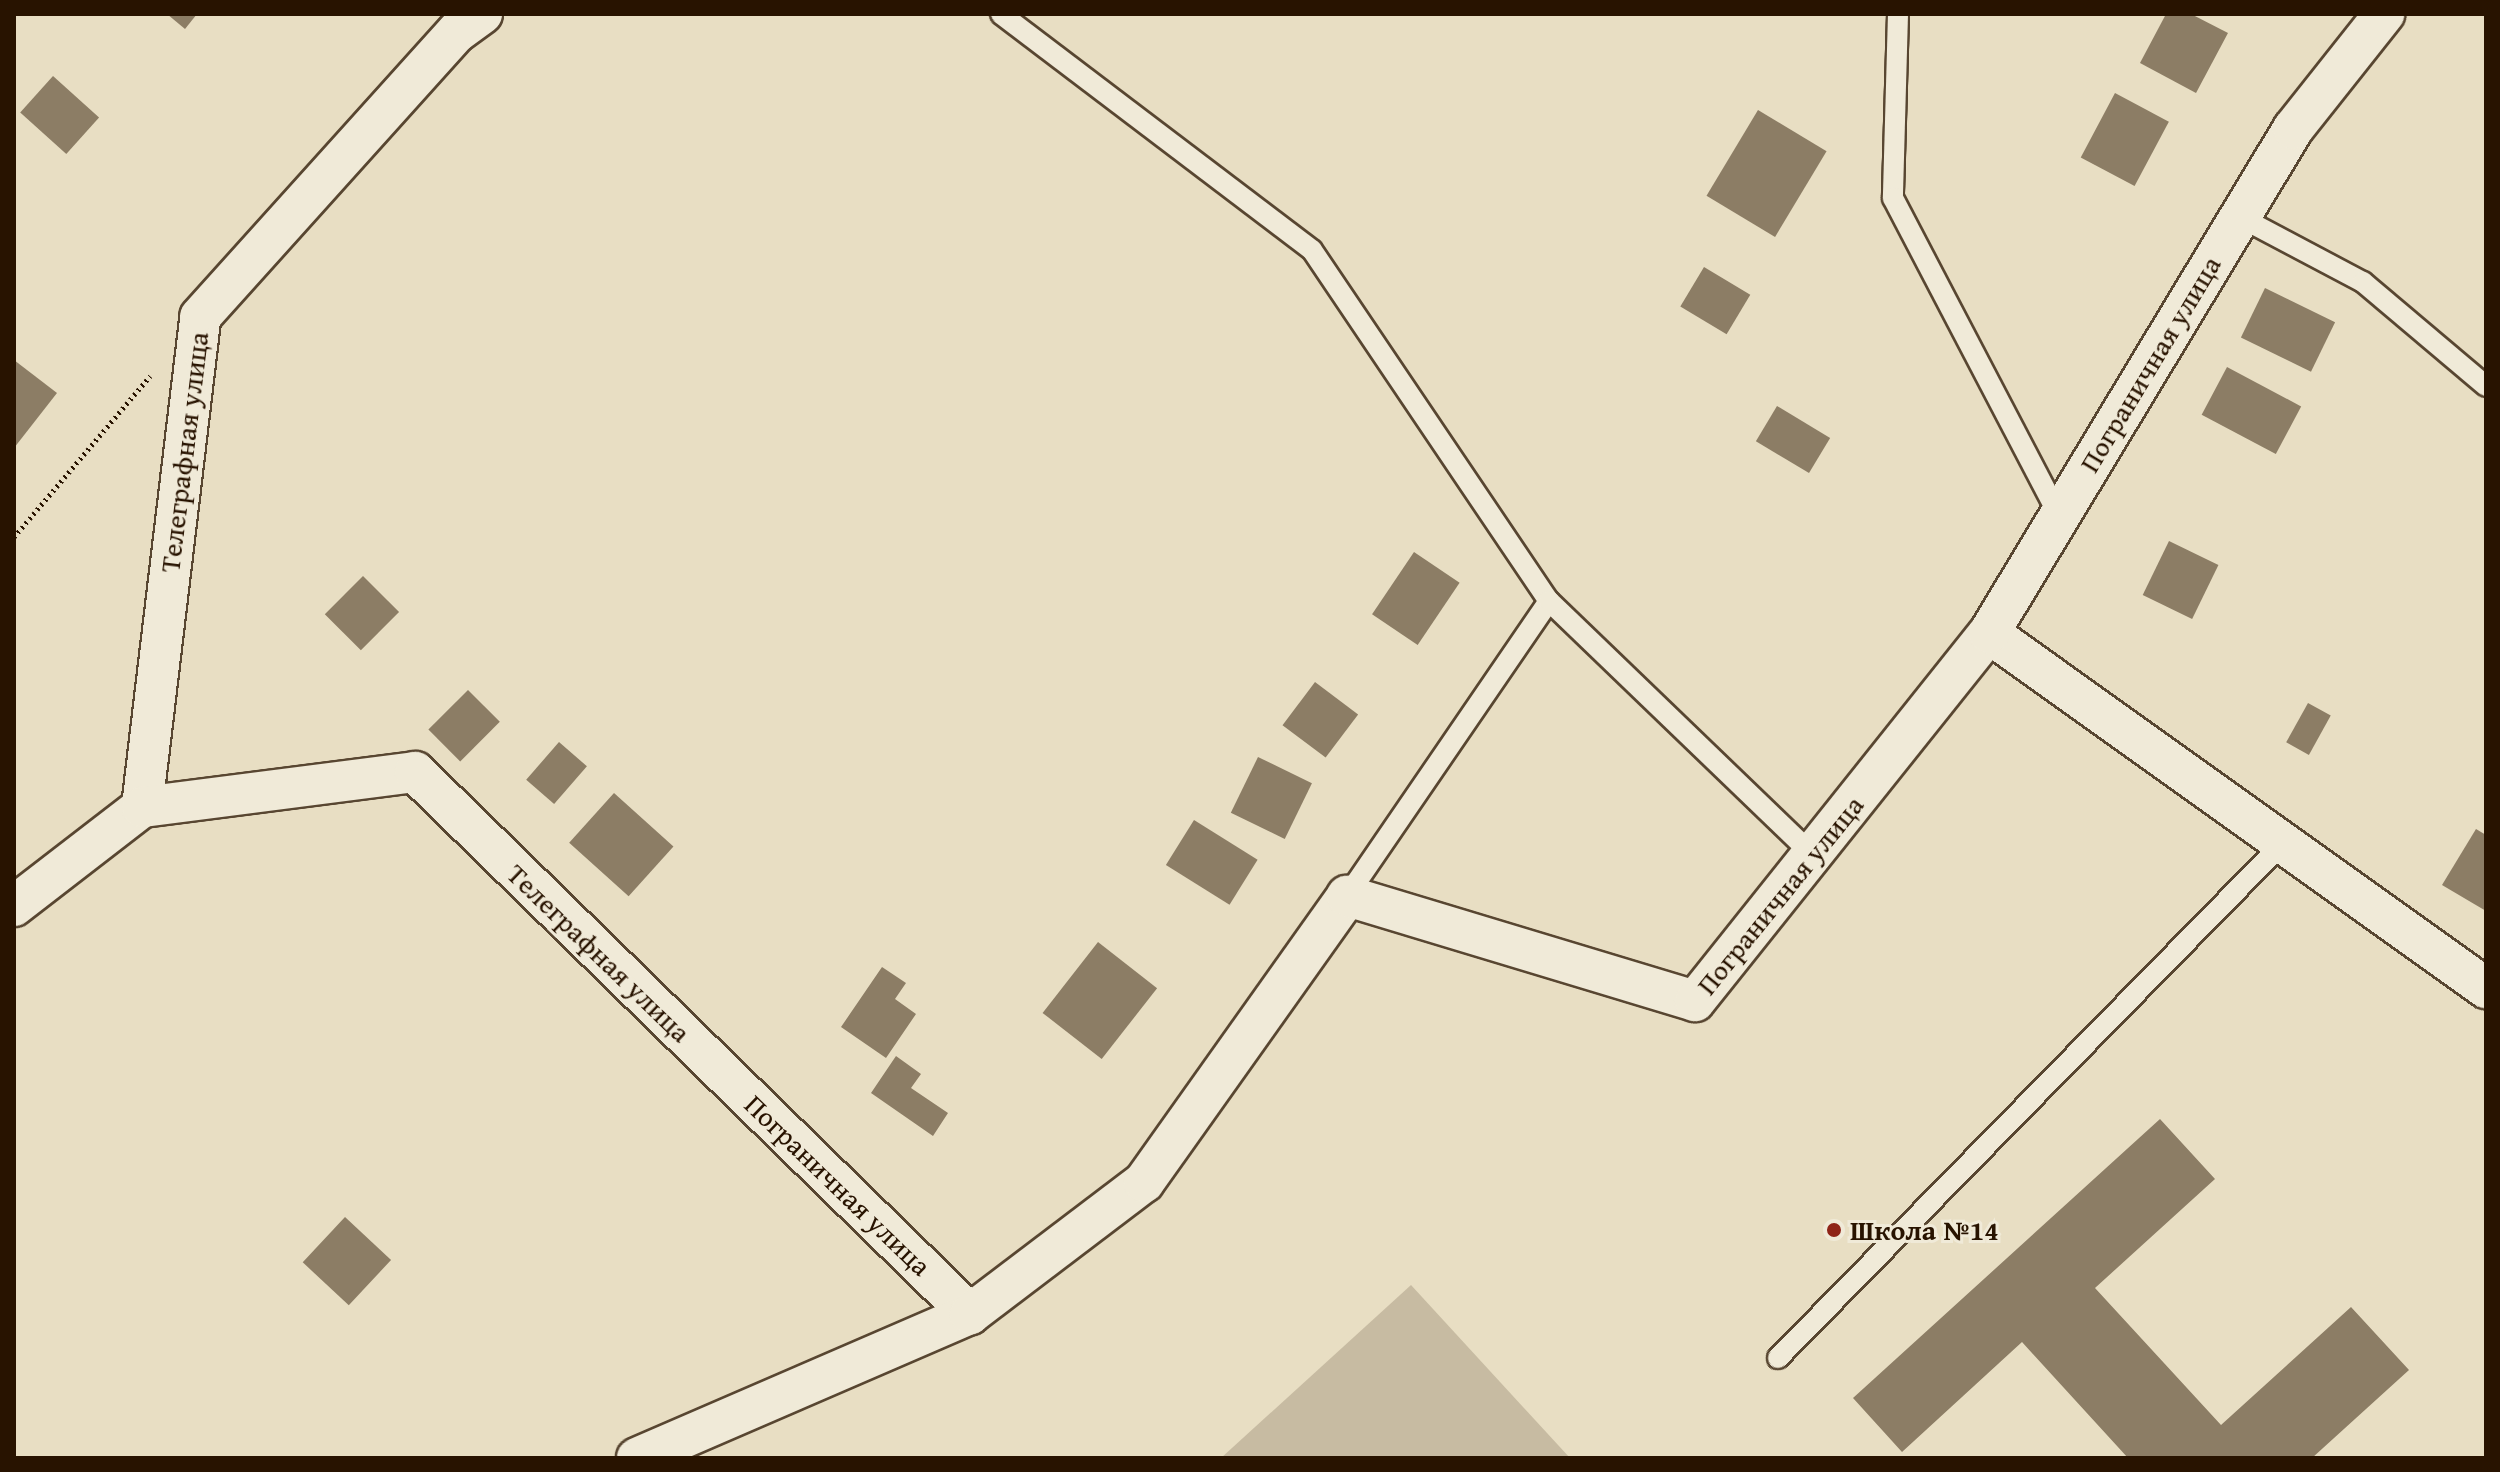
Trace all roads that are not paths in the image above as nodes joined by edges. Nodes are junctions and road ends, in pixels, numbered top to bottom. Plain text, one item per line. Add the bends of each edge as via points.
1 (482, 14) edge
2 (1001, 14) edge
3 (1898, 14) edge
4 (2384, 14) edge
5 (2240, 217) junction
6 (2486, 386) edge
7 (2059, 515) junction
8 (1549, 601) junction
9 (1989, 633) junction
10 (142, 807) junction
11 (2284, 842) junction
12 (1813, 855) junction
13 (1347, 896) junction
14 (14, 906) edge
15 (2486, 988) edge
16 (706, 1057) joint
17 (970, 1314) junction
18 (1778, 1358) dead end
19 (637, 1458) edge

1 - 10 street, Телеграфная улица via 457,32 200,317
2 - 8 lane via 1312,250
3 - 7 lane via 1893,198
4 - 5 street, Пограничная улица via 2293,129
5 - 6 lane via 2363,282
5 - 7 street, Пограничная улица
7 - 9 street, Пограничная улица
8 - 12 lane
8 - 13 lane
9 - 11 street
9 - 12 street, Пограничная улица
10 - 14 street
10 - 16 street, Телеграфная улица via 415,772
11 - 15 street
11 - 18 lane
12 - 13 street, Пограничная улица via 1695,1001
13 - 17 street via 1144,1182
16 - 17 street, Пограничная улица
17 - 19 street

